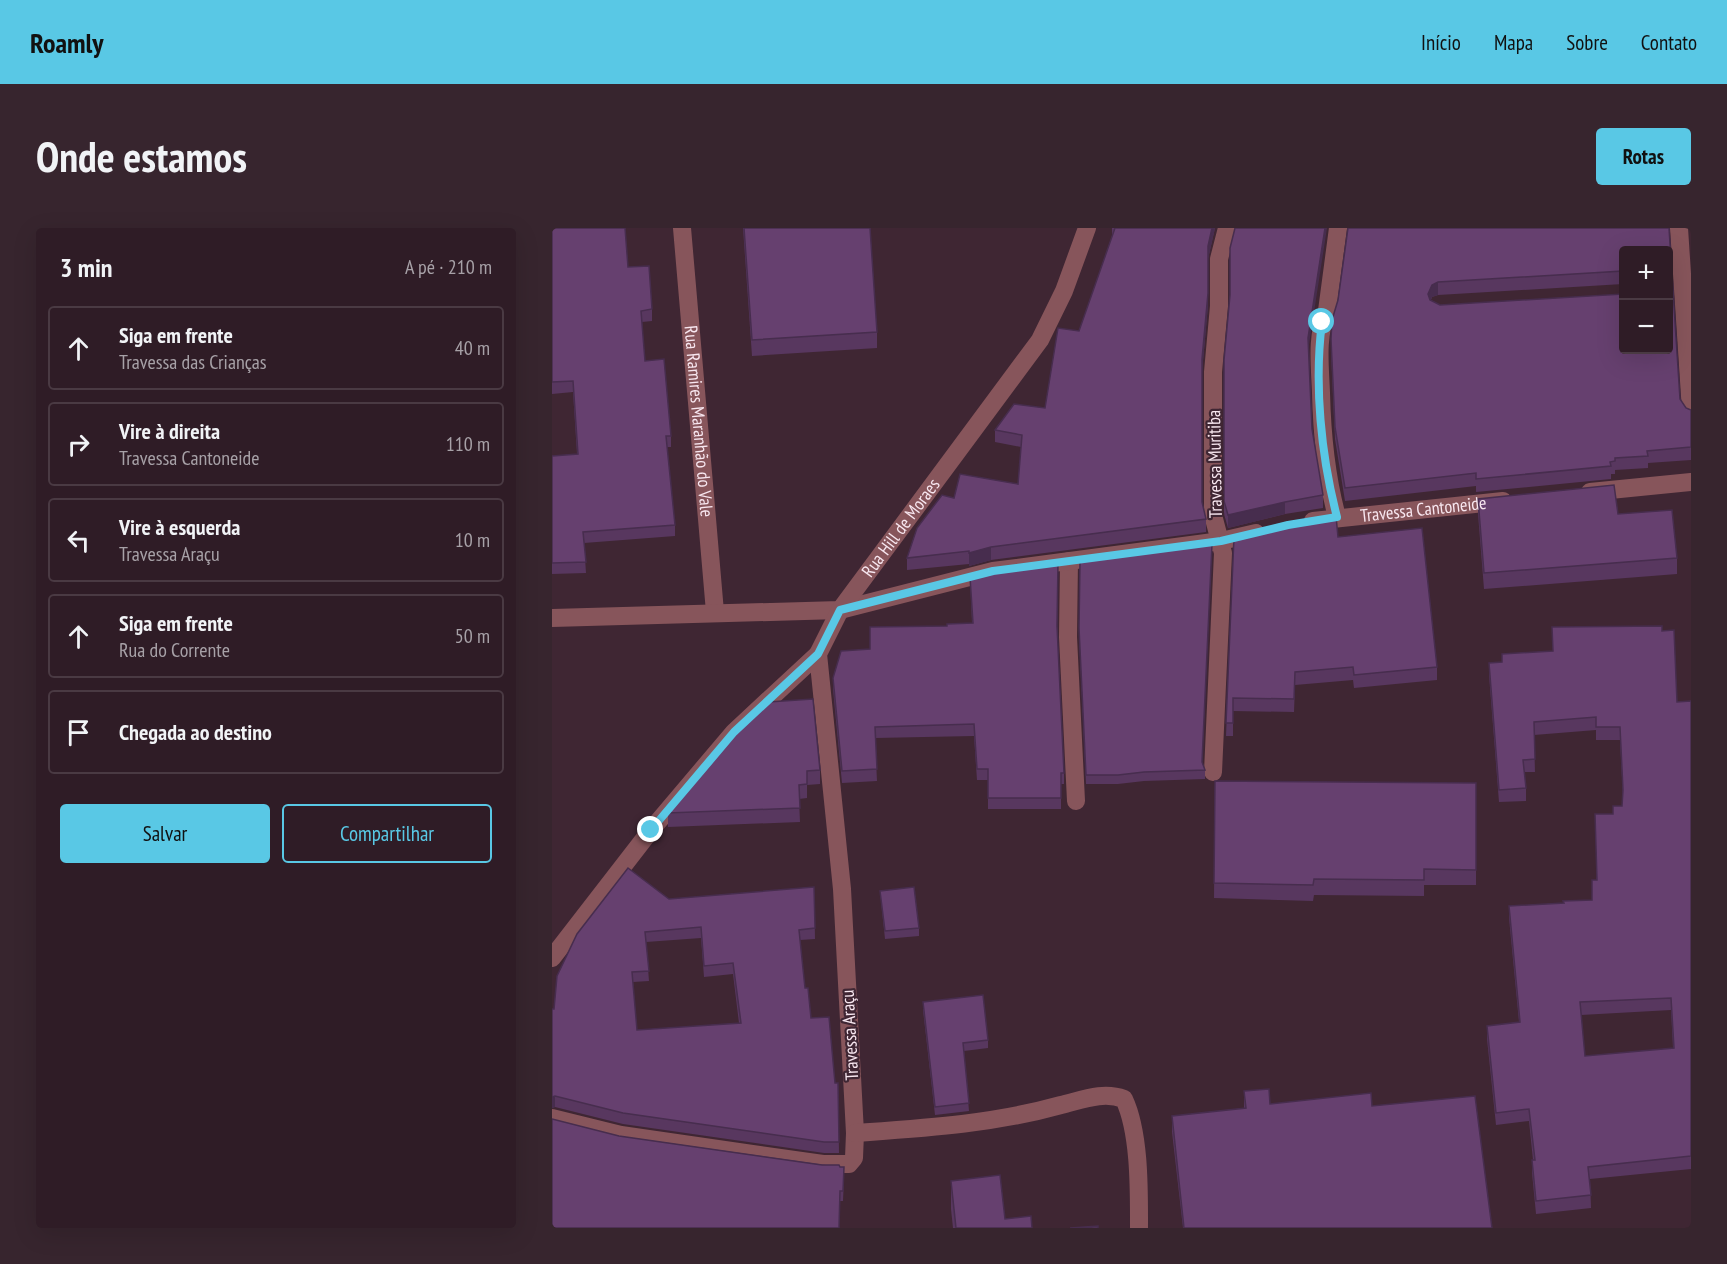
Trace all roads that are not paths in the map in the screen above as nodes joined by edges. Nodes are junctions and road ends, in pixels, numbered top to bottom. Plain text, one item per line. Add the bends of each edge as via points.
1 (682, 228) edge
2 (1087, 228) edge
3 (1227, 228) edge
4 (1338, 228) edge
5 (1679, 228) edge
6 (1675, 292) edge
7 (1691, 411) edge
8 (1691, 482) edge
9 (1573, 494) edge
10 (1526, 499) edge
11 (1337, 517) junction
12 (1298, 524) edge
13 (1277, 528) edge
14 (1221, 541) junction
15 (1069, 561) junction
16 (840, 610) junction
17 (715, 612) junction
18 (552, 618) edge
19 (818, 654) junction
20 (1213, 772) dead end
21 (1076, 801) dead end
22 (552, 958) edge
23 (552, 1118) edge
24 (855, 1139) junction
25 (1139, 1228) edge

1 - 17 street, Rua Ramires Maranhão do Vale
2 - 16 street, Rua Hill de Moraes via 1064,291 1040,340
3 - 14 street, Travessa Muritiba via 1219,259 1214,372 1213,515
4 - 11 street via 1319,358 1321,428
5 - 6 street
6 - 7 street
8 - 9 street
10 - 11 street, Travessa Cantoneide
11 - 12 street, Travessa Cantoneide
13 - 14 street
14 - 15 street
14 - 20 street, Travessa Muritiba
15 - 16 street via 993,571
15 - 21 street via 1068,637
16 - 17 street
16 - 19 street
17 - 18 street
19 - 22 street via 734,732 651,830
19 - 24 street, Travessa Araçu via 842,889
23 - 24 street via 621,1135 823,1164 849,1164 854,1158
24 - 25 street via 1006,1118 1114,1095 1124,1099 1130,1110 1140,1181

